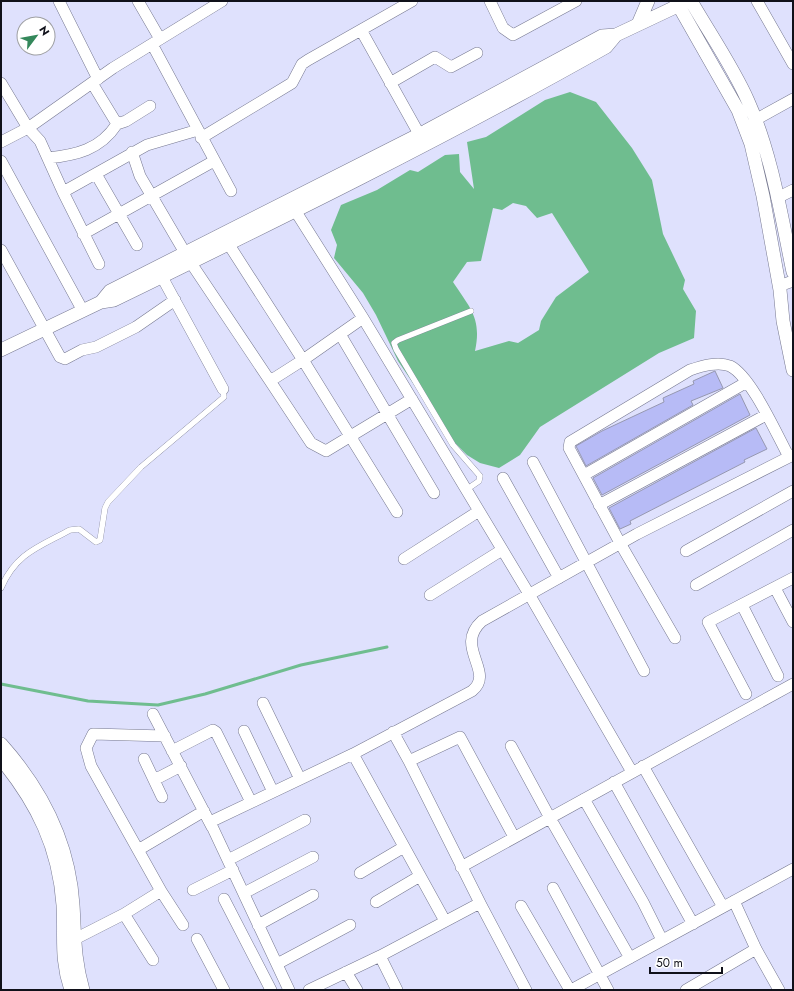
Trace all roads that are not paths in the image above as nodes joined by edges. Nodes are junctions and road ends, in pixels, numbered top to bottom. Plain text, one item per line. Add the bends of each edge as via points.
1 (59, 1) edge
2 (138, 1) edge
3 (222, 1) edge
4 (412, 1) edge
5 (490, 1) edge
6 (576, 1) edge
7 (648, 1) edge
8 (692, 1) edge
9 (757, 1) edge
10 (681, 3) edge
11 (640, 22) junction
12 (361, 30) junction
13 (156, 42) junction
14 (477, 53) dead end
15 (793, 64) edge
16 (95, 81) junction
17 (390, 82) junction
18 (1, 83) edge
19 (793, 100) edge
20 (150, 106) dead end
21 (756, 120) junction
22 (117, 124) junction
23 (28, 128) junction
24 (200, 134) junction
25 (422, 140) junction
26 (1, 142) edge
27 (132, 152) junction
28 (48, 158) junction
29 (1, 161) edge
30 (214, 161) junction
31 (96, 174) junction
32 (793, 190) edge
33 (230, 191) dead end
34 (63, 192) junction
35 (152, 195) junction
36 (777, 198) junction
37 (289, 200) junction
38 (295, 212) junction
39 (119, 214) junction
40 (83, 234) junction
41 (225, 239) junction
42 (137, 246) dead end
43 (1, 250) edge
44 (188, 257) junction
45 (99, 264) dead end
46 (793, 272) edge
47 (162, 277) junction
48 (793, 281) edge
49 (779, 286) junction
50 (175, 300) junction
51 (101, 302) junction
52 (83, 311) junction
53 (471, 311) dead end
54 (363, 318) junction
55 (45, 329) junction
56 (340, 334) junction
57 (1, 350) edge
58 (303, 360) junction
59 (793, 370) edge
60 (270, 381) junction
61 (747, 382) junction
62 (223, 389) joint
63 (412, 399) junction
64 (387, 414) junction
65 (766, 415) junction
66 (351, 437) junction
67 (791, 456) edge
68 (533, 462) dead end
69 (584, 475) junction
70 (503, 478) dead end
71 (466, 490) junction
72 (793, 491) edge
73 (434, 492) dead end
74 (599, 505) junction
75 (480, 511) junction
76 (397, 512) dead end
77 (793, 530) edge
78 (620, 543) junction
79 (502, 550) junction
80 (686, 551) dead end
81 (404, 559) dead end
82 (586, 563) junction
83 (559, 578) junction
84 (793, 578) edge
85 (696, 585) dead end
86 (1, 588) edge
87 (775, 588) junction
88 (529, 594) junction
89 (430, 595) dead end
90 (742, 605) junction
91 (793, 622) edge
92 (675, 638) dead end
93 (644, 671) dead end
94 (778, 676) dead end
95 (793, 684) edge
96 (746, 694) dead end
97 (263, 703) dead end
98 (153, 714) dead end
99 (244, 731) dead end
100 (393, 732) junction
101 (165, 736) junction
102 (1, 744) edge
103 (511, 746) dead end
104 (172, 751) junction
105 (353, 754) junction
106 (1, 759) edge
107 (144, 759) dead end
108 (409, 761) junction
109 (181, 766) junction
110 (643, 766) junction
111 (632, 772) junction
112 (300, 779) junction
113 (154, 780) junction
114 (614, 782) junction
115 (273, 792) junction
116 (162, 797) dead end
117 (584, 799) junction
118 (250, 802) junction
119 (204, 811) junction
120 (550, 818) junction
121 (305, 820) dead end
122 (212, 827) junction
123 (514, 837) junction
124 (404, 847) junction
125 (138, 850) junction
126 (313, 857) dead end
127 (228, 860) junction
128 (461, 867) junction
129 (793, 869) edge
130 (233, 870) junction
131 (360, 873) dead end
132 (420, 876) junction
133 (553, 888) dead end
134 (193, 890) dead end
135 (161, 891) junction
136 (244, 894) junction
137 (313, 895) dead end
138 (224, 898) dead end
139 (734, 901) junction
140 (376, 902) dead end
141 (480, 903) junction
142 (522, 906) dead end
143 (723, 907) junction
144 (124, 914) junction
145 (445, 921) junction
146 (693, 924) junction
147 (258, 925) junction
148 (350, 925) dead end
149 (183, 926) dead end
150 (196, 938) dead end
151 (73, 940) junction
152 (662, 940) junction
153 (756, 949) junction
154 (380, 956) junction
155 (630, 958) junction
156 (152, 960) dead end
157 (277, 964) junction
158 (71, 970) junction
159 (346, 972) junction
160 (600, 974) junction
161 (71, 990) edge
162 (83, 990) edge
163 (224, 990) edge
164 (271, 990) edge
165 (288, 990) edge
166 (309, 990) edge
167 (356, 990) edge
168 (397, 990) edge
169 (526, 990) edge
170 (570, 990) edge
171 (608, 990) edge
172 (686, 990) edge
173 (779, 990) edge

1 - 16 street
2 - 13 street
3 - 13 street
4 - 12 street
5 - 6 street via 503,28 513,35
7 - 11 street
8 - 21 street
9 - 15 street
10 - 11 street
10 - 49 street via 738,110 746,131 756,164
11 - 25 street via 616,35 602,36
12 - 17 street
12 - 24 street via 302,64 292,83 284,89
13 - 16 street
13 - 24 street
14 - 17 street via 451,67 435,57
16 - 22 street
16 - 23 street
17 - 25 street
18 - 23 street
19 - 21 street
20 - 22 street
21 - 36 street
22 - 28 street via 85,152
23 - 26 street
23 - 28 street via 40,141
24 - 27 street via 147,145
24 - 30 street
25 - 37 street
25 - 38 street
27 - 31 street
27 - 35 street via 140,176
28 - 34 street
29 - 52 street
30 - 33 street
30 - 35 street
31 - 34 street
31 - 39 street
32 - 36 street
34 - 40 street
35 - 39 street
35 - 44 street
36 - 46 street
37 - 38 street
37 - 41 street
38 - 41 street
38 - 54 street
39 - 40 street
39 - 42 street
40 - 45 street
41 - 44 street
41 - 58 street
43 - 55 street
44 - 47 street
44 - 51 street via 110,291
44 - 60 street
47 - 50 street
47 - 51 street via 114,300
48 - 49 street
49 - 59 street
50 - 55 street via 136,327 65,359 60,357
50 - 62 street
51 - 52 street
52 - 55 street
53 - 71 lane via 394,343 453,445 480,476 479,481
54 - 56 street
54 - 63 street
55 - 57 street
56 - 58 street
56 - 64 street
58 - 60 street
58 - 66 street
60 - 66 street via 306,436 321,450 330,450
61 - 65 street
61 - 69 street
61 - 69 street via 729,366 704,365 690,370 570,442 569,448
62 - 86 lane via 224,398 141,467 108,502 100,540 96,542 79,529 70,530 22,557 14,564
63 - 64 street
63 - 71 street
64 - 66 street
64 - 73 street
65 - 67 street
65 - 74 street
66 - 76 street
67 - 78 street
68 - 82 street
69 - 74 street
70 - 83 street
71 - 75 street
72 - 80 street
74 - 78 street
75 - 79 street
75 - 81 street
77 - 85 street
78 - 82 street
78 - 92 street
79 - 88 street
79 - 89 street
82 - 83 street
82 - 93 street
83 - 88 street
84 - 87 street
87 - 90 street
87 - 91 street
88 - 100 street via 482,621 475,629 471,644 480,671 476,688
88 - 111 street
90 - 94 street
90 - 96 street via 708,622
95 - 110 street
97 - 112 street
98 - 101 street
99 - 115 street
100 - 105 street
100 - 108 street
101 - 104 street
101 - 125 street via 93,734 86,748 91,766
102 - 151 street via 37,792 60,838 73,904
103 - 120 street
104 - 109 street
104 - 118 street via 213,730
105 - 112 street
105 - 124 street
106 - 158 street via 39,814 50,841 63,906 62,946
107 - 113 street
108 - 123 street via 460,737
108 - 128 street
109 - 113 street
109 - 119 street
110 - 111 street
110 - 143 street
111 - 114 street
112 - 115 street
113 - 116 street
114 - 117 street
114 - 146 street
115 - 118 street
117 - 120 street
117 - 152 street
118 - 122 street via 210,822
119 - 122 street
119 - 125 street
120 - 123 street
120 - 155 street
121 - 127 street
122 - 127 street
123 - 128 street
124 - 131 street
124 - 132 street
125 - 135 street
126 - 136 street
127 - 130 street
128 - 141 street
129 - 139 street
130 - 134 street
130 - 136 street
132 - 140 street
132 - 145 street
133 - 160 street
135 - 144 street
135 - 149 street
136 - 147 street
137 - 147 street
138 - 164 street
139 - 143 street
139 - 153 street
141 - 145 street
141 - 169 street
142 - 170 street
143 - 146 street
144 - 151 street
144 - 156 street
145 - 154 street
146 - 152 street
147 - 157 street
148 - 157 street
150 - 163 street
151 - 158 street
152 - 155 street
153 - 172 street
153 - 173 street
154 - 159 street
154 - 168 street
155 - 160 street
157 - 165 street
158 - 161 street
158 - 162 street
159 - 166 street
159 - 167 street
160 - 170 street
160 - 171 street

